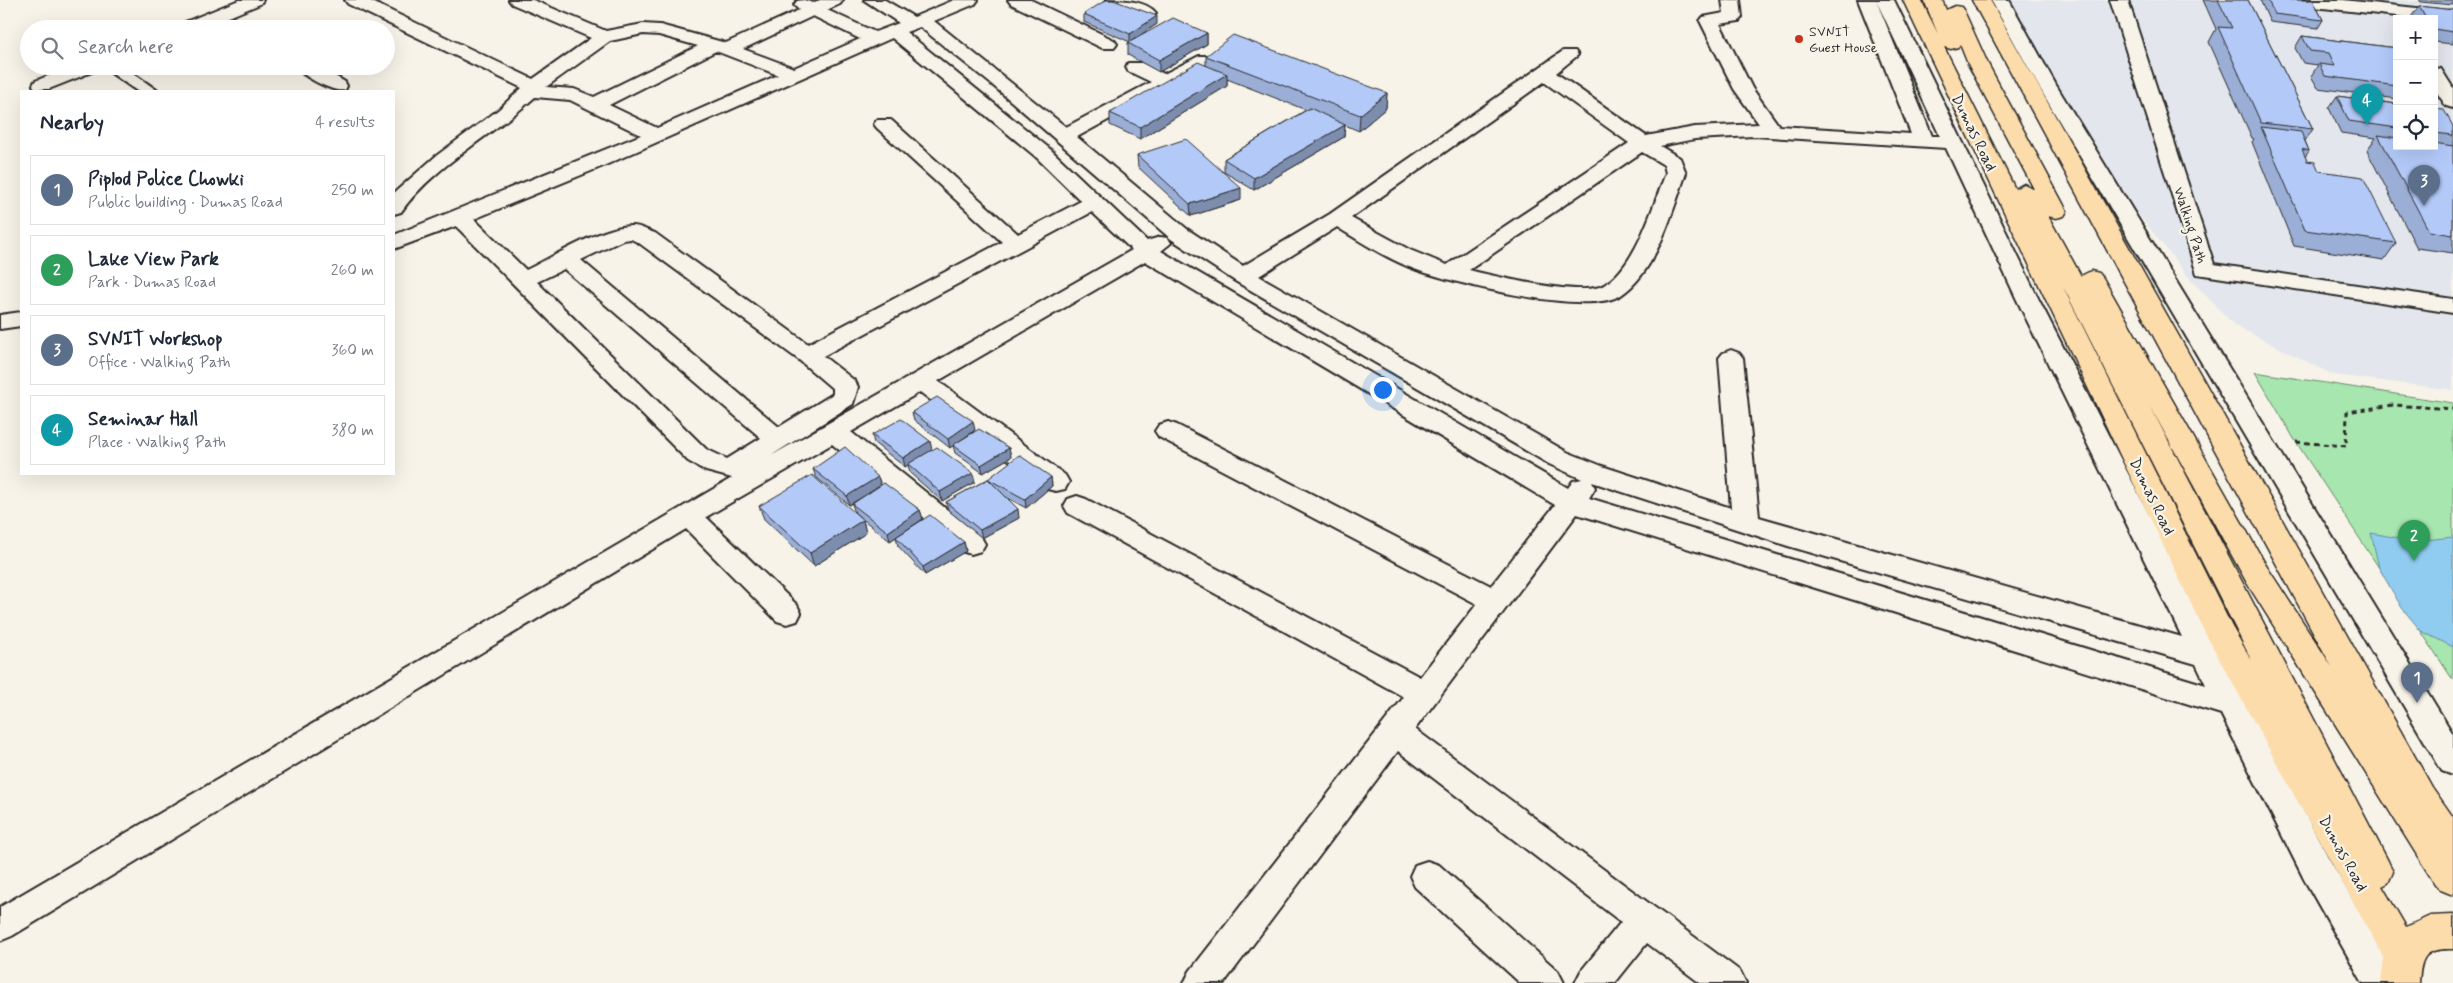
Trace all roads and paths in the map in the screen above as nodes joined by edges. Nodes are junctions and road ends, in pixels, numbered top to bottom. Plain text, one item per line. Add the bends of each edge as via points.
1 (254, 0) edge
2 (354, 0) edge
3 (518, 0) edge
4 (793, 0) edge
5 (834, 0) edge
6 (873, 0) edge
7 (968, 0) edge
8 (1017, 0) edge
9 (1115, 0) edge
10 (1731, 0) edge
11 (1867, 0) edge
12 (1885, 0) edge
13 (1912, 0) edge
14 (1933, 0) edge
15 (1951, 0) edge
16 (1981, 0) edge
17 (2000, 0) edge
18 (2119, 0) edge
19 (2295, 0) edge
20 (812, 9) junction
21 (1147, 13) edge
22 (218, 15) junction
23 (2398, 15) edge
24 (2438, 16) edge
25 (2453, 17) edge
26 (206, 20) edge
27 (227, 20) edge
28 (394, 20) edge
29 (395, 20) edge
30 (901, 28) junction
31 (604, 37) junction
32 (1108, 44) dead end
33 (721, 48) junction
34 (1568, 55) dead end
35 (1205, 60) dead end
36 (1135, 67) edge
37 (1544, 73) junction
38 (67, 75) edge
39 (124, 75) edge
40 (319, 75) edge
41 (795, 76) junction
42 (2438, 79) edge
43 (1165, 82) junction
44 (42, 85) dead end
45 (338, 86) dead end
46 (532, 89) junction
47 (147, 90) edge
48 (2453, 102) edge
49 (594, 104) junction
50 (884, 124) dead end
51 (1774, 132) junction
52 (656, 135) junction
53 (1064, 136) junction
54 (1924, 141) junction
55 (1642, 143) junction
56 (1954, 143) junction
57 (1094, 202) junction
58 (395, 206) edge
59 (460, 217) junction
60 (1337, 218) junction
61 (1179, 234) junction
62 (395, 243) edge
63 (1016, 243) junction
64 (1145, 251) junction
65 (566, 259) junction
66 (1450, 273) junction
67 (1243, 276) junction
68 (523, 280) junction
69 (2453, 306) edge
70 (20, 319) edge
71 (0, 322) edge
72 (807, 355) junction
73 (1731, 358) dead end
74 (920, 380) junction
75 (2453, 409) edge
76 (833, 431) junction
77 (1168, 431) dead end
78 (778, 439) junction
79 (2296, 442) dead end
80 (730, 469) junction
81 (763, 471) junction
82 (1593, 473) junction
83 (1056, 482) dead end
84 (1571, 502) junction
85 (1077, 506) dead end
86 (688, 515) junction
87 (1746, 523) junction
88 (971, 544) dead end
89 (1495, 601) junction
90 (787, 613) dead end
91 (2206, 655) junction
92 (1424, 693) junction
93 (2230, 705) junction
94 (1395, 731) junction
95 (2453, 762) edge
96 (2453, 845) edge
97 (1427, 876) dead end
98 (2453, 879) edge
99 (1644, 920) junction
100 (0, 925) edge
101 (2453, 932) edge
102 (2393, 962) edge
103 (1202, 983) edge
104 (1546, 983) edge
105 (1593, 983) edge
106 (1728, 983) edge

1 - 22 street
2 - 28 street
3 - 31 street
4 - 20 street
5 - 20 street
6 - 30 street
7 - 30 street
8 - 32 street
9 - 21 street
10 - 51 street via 1733,17 1709,21 1742,89
11 - 54 street
12 - 56 street
13 - 102 main road, Dumas Road via 2220,633
14 - 102 main road via 1969,88 2085,305 2376,874
15 - 98 main road via 1978,64 2084,264 2257,575
16 - 96 main road via 2420,798
17 - 95 street
18 - 69 street, Walking Path via 2205,269
19 - 23 street
20 - 30 street
20 - 33 street
22 - 26 street
22 - 27 street
24 - 25 street
29 - 46 street
30 - 41 street
30 - 53 street via 997,79
30 - 57 street
31 - 33 street via 643,29 660,30
31 - 46 street
33 - 41 street
33 - 49 street
34 - 37 street
35 - 43 street
36 - 43 street
37 - 55 street
37 - 60 street
38 - 44 street
39 - 47 street
40 - 45 street
41 - 52 street
42 - 48 street
43 - 53 street
46 - 49 street via 568,94
46 - 58 street via 505,114 443,160 400,198
49 - 52 street
50 - 63 street
51 - 54 street
51 - 55 street via 1694,133
52 - 59 street
53 - 61 street
54 - 56 street
55 - 66 street
55 - 66 street via 1673,162 1676,173 1638,263 1632,273 1609,292 1592,297 1554,294
56 - 91 street via 2028,300
57 - 63 street
57 - 64 street
59 - 62 street
59 - 68 street
60 - 66 street via 1391,250
60 - 67 street
61 - 64 street
61 - 67 street
63 - 72 street
64 - 74 street
64 - 84 street
65 - 68 street
65 - 72 street via 618,234 633,232 647,238
65 - 78 street
67 - 82 street via 1545,451
68 - 80 street via 697,455 711,464
70 - 71 street
72 - 78 street via 846,387 844,398
73 - 87 street
74 - 76 street
74 - 83 street
75 - 79 path via 2393,405 2347,412 2346,446
76 - 81 street
76 - 88 street
77 - 89 street
78 - 80 street
80 - 81 street
81 - 86 street
82 - 84 street
82 - 87 street
84 - 89 street
84 - 93 street
85 - 92 street
86 - 90 street
86 - 100 street
87 - 91 street
89 - 92 street
91 - 93 street
92 - 94 street
93 - 102 street via 2316,868
94 - 99 street
94 - 103 street
97 - 104 street
99 - 105 street
99 - 106 street
101 - 102 main road via 2423,934

